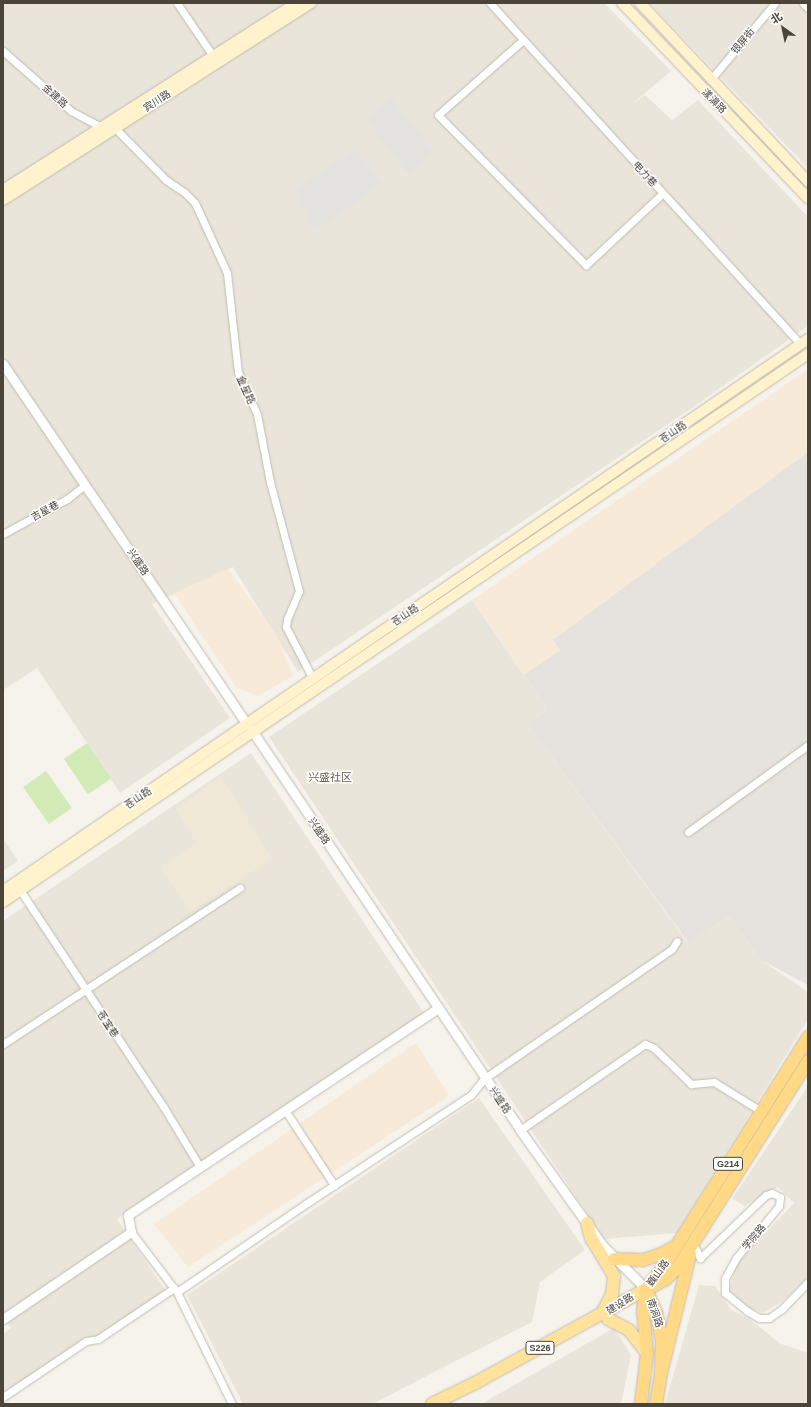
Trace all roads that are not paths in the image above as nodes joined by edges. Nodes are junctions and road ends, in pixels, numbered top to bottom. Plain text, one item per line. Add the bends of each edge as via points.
1 (177, 3) edge
2 (296, 3) edge
3 (311, 3) edge
4 (490, 3) edge
5 (622, 3) edge
6 (640, 3) edge
7 (775, 3) edge
8 (804, 3) edge
9 (808, 7) edge
10 (523, 40) junction
11 (3, 51) edge
12 (213, 56) junction
13 (711, 78) junction
14 (101, 127) junction
15 (115, 128) junction
16 (808, 181) edge
17 (3, 190) edge
18 (663, 193) junction
19 (808, 198) edge
20 (3, 200) edge
21 (804, 342) edge
22 (808, 354) edge
23 (3, 364) edge
24 (86, 485) junction
25 (3, 534) edge
26 (313, 679) junction
27 (250, 728) junction
28 (808, 745) edge
29 (688, 832) dead end
30 (18, 887) junction
31 (240, 888) dead end
32 (3, 891) edge
33 (3, 902) edge
34 (677, 941) dead end
35 (85, 990) junction
36 (438, 1008) junction
37 (808, 1037) edge
38 (3, 1044) edge
39 (808, 1061) edge
40 (485, 1078) junction
41 (285, 1110) junction
42 (761, 1111) junction
43 (520, 1130) junction
44 (200, 1167) junction
45 (334, 1185) junction
46 (587, 1223) junction
47 (131, 1232) junction
48 (693, 1243) junction
49 (677, 1245) junction
50 (700, 1258) junction
51 (614, 1259) junction
52 (685, 1273) junction
53 (808, 1282) edge
54 (646, 1289) junction
55 (176, 1291) junction
56 (605, 1317) junction
57 (3, 1319) edge
58 (647, 1353) junction
59 (661, 1373) junction
60 (3, 1397) edge
61 (232, 1404) edge
62 (432, 1404) edge
63 (446, 1404) edge
64 (641, 1404) edge
65 (656, 1404) edge

1 - 12 street
2 - 12 main road, 宾川路
3 - 15 main road, 宾川路
4 - 10 street, 电力巷
5 - 19 main road, 漾濞路
6 - 13 main road, 漾濞路
7 - 13 street, 银屏街
8 - 9 street
10 - 18 street, 电力巷
10 - 18 street via 438,115 586,265
11 - 14 street, 金建路 via 71,111
12 - 14 main road, 宾川路
13 - 16 main road, 漾濞路
14 - 15 street, 金建路
14 - 17 main road, 宾川路
15 - 20 main road, 宾川路
15 - 26 street, 金星路 via 166,180 195,203 227,273 238,372 257,414 270,482 299,591 286,618 286,627
18 - 21 street, 电力巷
21 - 26 main road, 苍山路
22 - 27 main road, 苍山路
23 - 24 street, 兴盛路
24 - 25 street, 吉星巷 via 67,499
24 - 27 street, 兴盛路
26 - 27 main road, 苍山路
27 - 30 main road, 苍山路
27 - 36 street, 兴盛路
28 - 29 street
30 - 32 main road, 苍山路
30 - 33 main road, 苍山路
30 - 35 street, 苍宝巷
31 - 35 street
34 - 40 street via 672,949
35 - 38 street
35 - 44 street, 苍宝巷 via 164,1106
36 - 40 street, 兴盛路
36 - 41 street
37 - 42 highway, 巍山路 / G214
39 - 48 highway, 巍山路 / G214
40 - 43 street, 兴盛路
40 - 45 street via 471,1095
41 - 44 street
41 - 45 street
42 - 43 street via 714,1082 691,1084 654,1048 645,1044
42 - 49 highway, 巍山路 / G214
43 - 46 street, 兴盛路
44 - 47 street via 128,1215
45 - 55 street
46 - 51 street, 兴盛路
46 - 56 main road via 591,1238 614,1276
47 - 55 street
47 - 57 street
48 - 50 street
48 - 52 highway
48 - 54 highway, 巍山路 / G214 via 670,1275
49 - 51 highway via 652,1257 634,1260
49 - 54 highway, 巍山路 / G214
50 - 52 street
50 - 53 street, 学院路 via 766,1195 772,1193 780,1197 779,1206 736,1258 724,1279 725,1293 747,1311 760,1318 770,1318
51 - 54 street, 兴盛路
52 - 59 highway
54 - 56 main road, 建设路 / S226 via 629,1297
54 - 58 highway, 南涧路 / G214 via 643,1311
54 - 59 highway, 南涧路 via 661,1331
55 - 60 street via 98,1339 86,1341
55 - 61 street
56 - 58 main road via 629,1330
56 - 62 main road, 建设路 / S226
56 - 63 main road, 建设路 / S226
58 - 64 highway, 南涧路 / G214
59 - 65 highway, 南涧路

